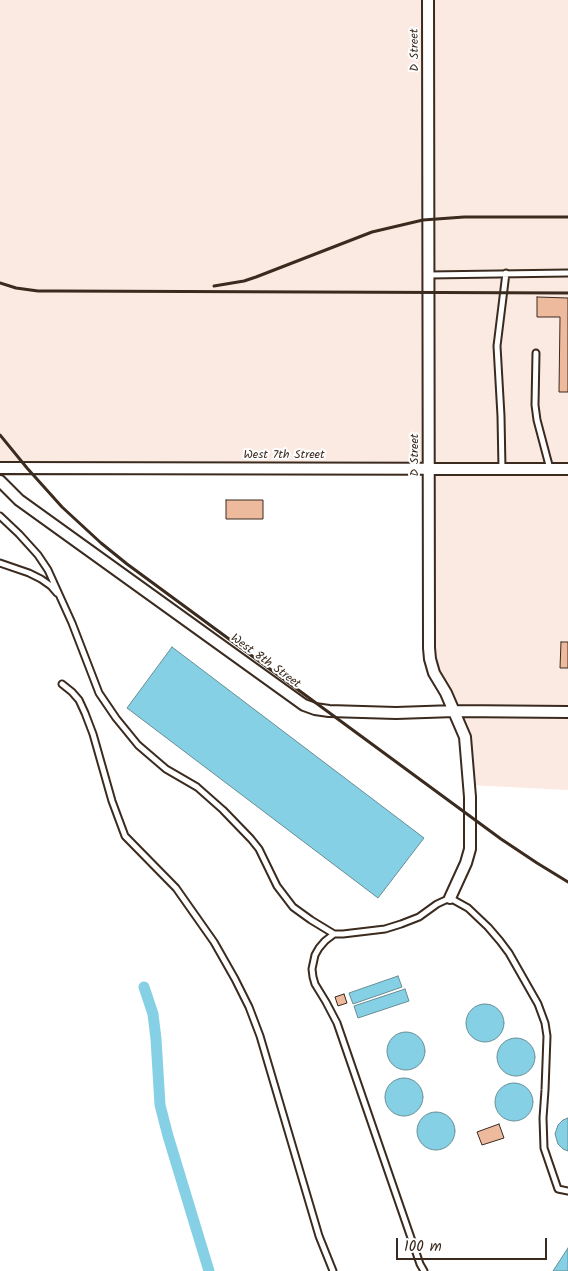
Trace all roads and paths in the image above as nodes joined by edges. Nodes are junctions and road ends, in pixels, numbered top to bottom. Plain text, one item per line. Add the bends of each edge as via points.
1 (428, 0) edge
2 (506, 273) junction
3 (568, 273) edge
4 (429, 274) junction
5 (536, 353) dead end
6 (0, 468) edge
7 (428, 469) junction
8 (502, 469) junction
9 (550, 469) junction
10 (568, 469) edge
11 (0, 481) edge
12 (0, 516) edge
13 (0, 564) edge
14 (61, 597) junction
15 (62, 684) dead end
16 (455, 711) junction
17 (568, 712) edge
18 (450, 898) junction
19 (334, 934) junction
20 (568, 1192) edge
21 (333, 1271) edge
22 (424, 1271) edge

1 - 4 street, D Street
2 - 3 lane
2 - 4 lane
2 - 8 lane via 496,346
4 - 7 street, D Street
5 - 9 lane via 535,404
6 - 7 street, West 7th Street
7 - 8 street, West 7th Street
7 - 16 street, D Street via 428,648 434,673
8 - 9 street, West 7th Street
9 - 10 street, West 7th Street
11 - 16 street, West 8th Street via 19,500 304,705 328,711
12 - 14 lane via 38,555
13 - 14 lane via 41,579
14 - 19 lane via 100,693 127,732 166,769 196,787 223,810 259,850 288,902
15 - 21 lane via 79,700 85,713 125,836 176,888 214,942 248,1008 260,1036 319,1236
16 - 17 street, West 8th Street
16 - 18 street, D Street via 465,737 470,848
18 - 19 lane via 419,917 385,929
18 - 20 lane via 468,908 500,941 538,1004 547,1036 544,1148 558,1189
19 - 22 lane via 324,941 315,955 313,977 337,1022

